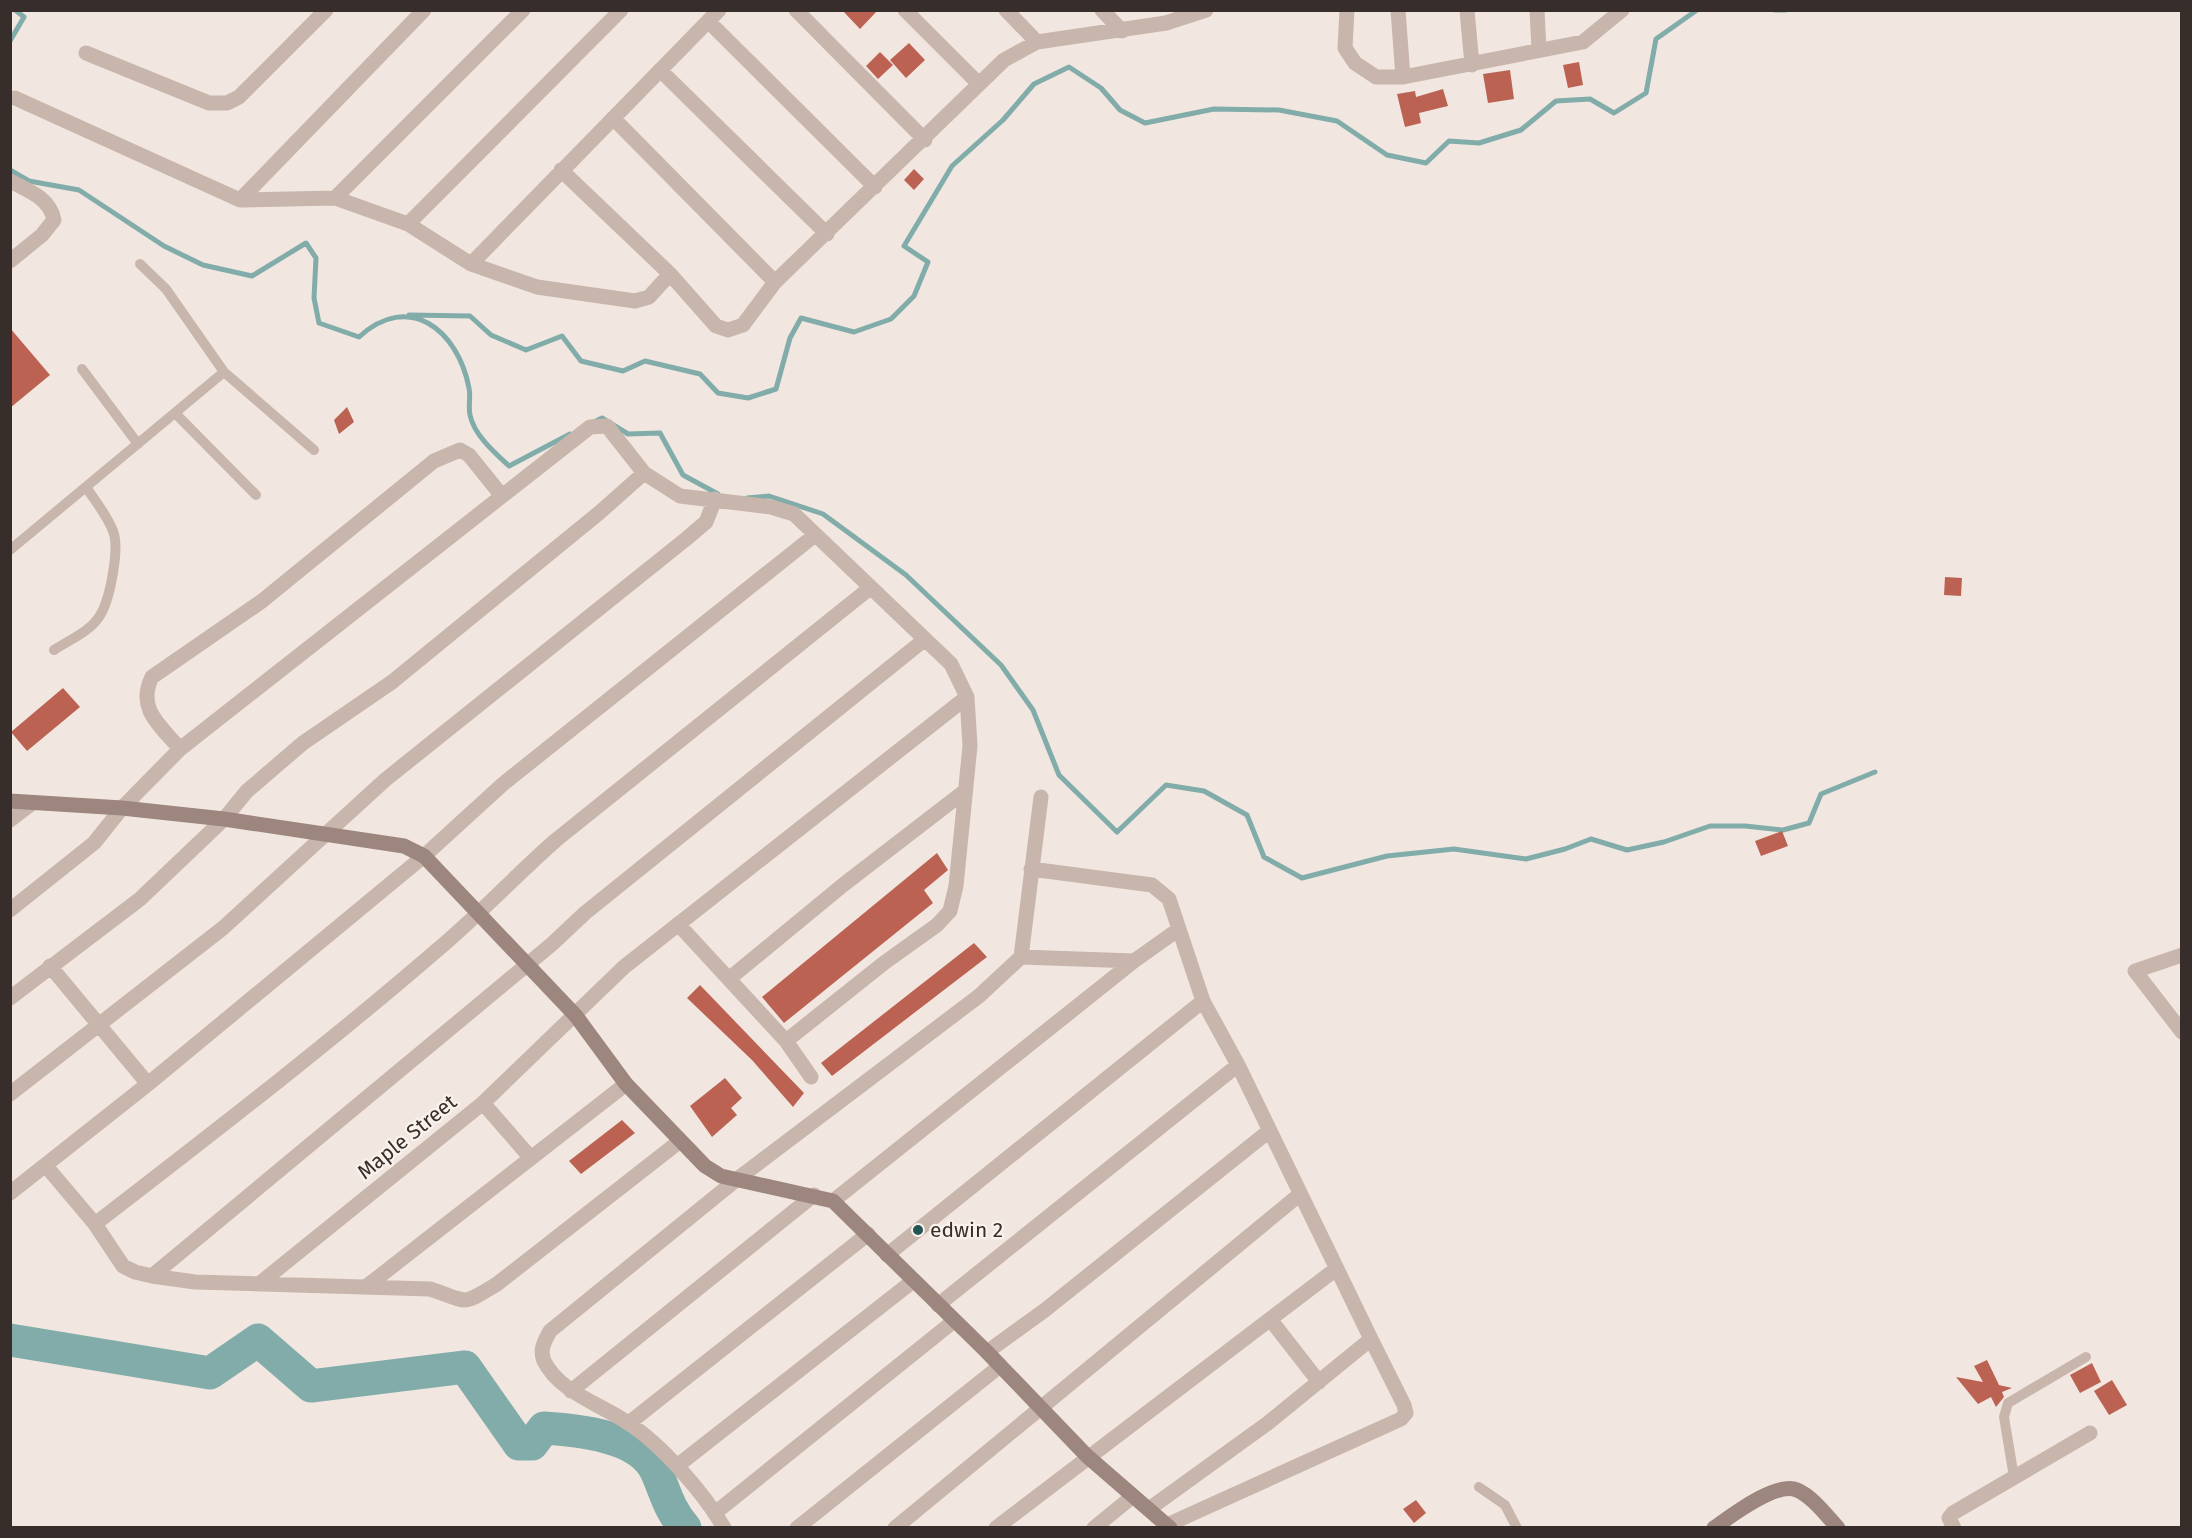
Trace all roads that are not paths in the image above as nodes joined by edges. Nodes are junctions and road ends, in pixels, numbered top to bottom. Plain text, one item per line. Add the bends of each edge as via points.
1 (326, 10) edge
2 (424, 10) edge
3 (523, 10) edge
4 (621, 10) edge
5 (796, 10) edge
6 (905, 10) edge
7 (1006, 10) edge
8 (1102, 10) edge
9 (1347, 10) edge
10 (1398, 10) edge
11 (1467, 10) edge
12 (1537, 10) edge
13 (1201, 12) edge
14 (1617, 12) edge
15 (714, 16) edge
16 (1122, 31) junction
17 (1037, 42) junction
18 (1539, 51) junction
19 (86, 53) dead end
20 (1472, 65) junction
21 (660, 70) junction
22 (1403, 77) junction
23 (978, 83) junction
24 (15, 98) dead end
25 (613, 118) junction
26 (925, 140) junction
27 (561, 170) junction
28 (10, 181) edge
29 (875, 187) junction
30 (335, 198) junction
31 (240, 200) junction
32 (408, 224) junction
33 (827, 234) junction
34 (10, 261) edge
35 (140, 264) dead end
36 (471, 264) junction
37 (669, 274) junction
38 (775, 282) junction
39 (82, 369) dead end
40 (224, 372) junction
41 (175, 413) junction
42 (138, 444) junction
43 (314, 450) dead end
44 (644, 473) junction
45 (86, 487) junction
46 (256, 495) dead end
47 (502, 496) junction
48 (716, 499) junction
49 (814, 534) junction
50 (10, 550) edge
51 (870, 588) junction
52 (924, 640) junction
53 (54, 650) dead end
54 (967, 697) junction
55 (180, 749) junction
56 (964, 790) junction
57 (1041, 797) dead end
58 (10, 801) edge
59 (32, 804) junction
60 (122, 808) junction
61 (224, 819) junction
62 (10, 820) edge
63 (326, 836) junction
64 (424, 856) junction
65 (1031, 869) junction
66 (10, 910) edge
67 (478, 915) junction
68 (678, 924) junction
69 (1179, 929) junction
70 (2181, 955) edge
71 (1021, 957) junction
72 (1134, 961) junction
73 (525, 965) junction
74 (50, 966) junction
75 (730, 978) junction
76 (10, 998) edge
77 (1203, 1001) junction
78 (576, 1016) junction
79 (100, 1026) junction
80 (2181, 1032) edge
81 (786, 1041) junction
82 (1238, 1065) junction
83 (811, 1077) dead end
84 (148, 1084) junction
85 (627, 1084) junction
86 (10, 1094) edge
87 (483, 1102) junction
88 (1269, 1131) junction
89 (680, 1141) junction
90 (530, 1157) junction
91 (46, 1166) junction
92 (736, 1180) junction
93 (10, 1193) edge
94 (814, 1195) junction
95 (1299, 1195) junction
96 (833, 1201) junction
97 (95, 1224) junction
98 (868, 1234) junction
99 (887, 1255) junction
100 (1336, 1269) junction
101 (152, 1276) junction
102 (913, 1281) junction
103 (259, 1284) junction
104 (368, 1286) junction
105 (938, 1305) junction
106 (1270, 1319) junction
107 (954, 1321) junction
108 (1371, 1339) junction
109 (987, 1352) junction
110 (2086, 1357) dead end
111 (1000, 1366) junction
112 (1319, 1382) junction
113 (570, 1391) junction
114 (1042, 1407) junction
115 (629, 1423) junction
116 (2090, 1433) dead end
117 (1087, 1456) junction
118 (677, 1466) junction
119 (2014, 1477) junction
120 (1479, 1487) dead end
121 (1133, 1497) junction
122 (1149, 1509) junction
123 (715, 1512) junction
124 (1169, 1526) edge
125 (724, 1527) edge
126 (797, 1527) edge
127 (895, 1527) edge
128 (996, 1527) edge
129 (1094, 1527) edge
130 (1518, 1527) edge
131 (1714, 1527) edge
132 (1838, 1527) edge
133 (1954, 1527) edge

1 - 19 street via 239,97 227,103 209,103
2 - 31 street
3 - 30 street
4 - 32 street
5 - 26 street
6 - 23 street
7 - 17 street
8 - 16 street
9 - 22 street via 1345,48 1355,63 1376,77
10 - 22 street
11 - 20 street
12 - 18 street
13 - 16 street
14 - 18 street via 1582,42
15 - 21 street
15 - 29 street
16 - 17 street
17 - 23 street via 1004,60
18 - 20 street
20 - 22 street
21 - 25 street
21 - 33 street
23 - 26 street
24 - 31 street
25 - 27 street
25 - 38 street
26 - 29 street
27 - 36 street
27 - 37 street
28 - 34 street via 42,198 52,210 54,220
29 - 33 street
30 - 31 street
30 - 32 street
32 - 36 street
33 - 38 street
35 - 40 lane via 166,289
36 - 37 street via 537,287 635,301 649,297
37 - 38 street via 716,326 728,330 744,325
39 - 42 lane
40 - 41 lane
40 - 43 lane
41 - 42 lane
41 - 46 lane
42 - 45 lane
44 - 47 street via 607,426 597,425
44 - 48 street via 680,495
44 - 61 street via 392,682 303,743 247,791
45 - 50 lane
45 - 53 lane via 114,533 112,576 100,616
47 - 55 street
47 - 55 street via 469,455 460,450 441,458 262,601 152,677 146,690 147,708
48 - 49 street via 794,514
48 - 63 street via 706,522 386,780
49 - 51 street
49 - 64 street via 503,784
51 - 52 street
51 - 67 street via 556,840 510,880
52 - 54 street via 951,664
52 - 73 street
54 - 56 street via 970,746
54 - 68 street, Maple Street
55 - 60 street
56 - 75 street
56 - 81 street via 956,886 950,911
57 - 65 street
58 - 59 street
59 - 60 street
59 - 62 street
60 - 61 street
60 - 66 street via 94,843
61 - 63 street
61 - 74 street via 140,899
63 - 64 street via 404,846
63 - 79 street via 223,928
64 - 67 street
64 - 84 street
65 - 69 street via 1152,885 1169,899
65 - 71 street
67 - 73 street
67 - 97 street via 298,1065
68 - 75 street
68 - 78 street, Maple Street via 624,967
69 - 72 street
69 - 77 street
70 - 80 street via 2135,971
71 - 72 street
71 - 92 street via 969,1003
72 - 96 street
73 - 78 street
73 - 101 street
74 - 76 street
74 - 79 street
75 - 81 street
77 - 82 street
77 - 99 street
78 - 85 street
78 - 87 street, Maple Street
79 - 84 street
79 - 86 street
81 - 83 street
82 - 88 street
82 - 105 street
84 - 91 street
85 - 89 street
85 - 90 street
87 - 90 street
87 - 103 street, Maple Street
88 - 95 street
88 - 109 street via 1054,1304
89 - 92 street via 705,1166
89 - 104 street via 497,1284 469,1301 459,1302 430,1289
90 - 104 street
91 - 93 street
91 - 97 street
92 - 94 street via 781,1192
92 - 113 street via 550,1331 541,1348 544,1361
94 - 96 street
94 - 113 street
95 - 100 street
95 - 114 street
96 - 98 street
97 - 101 street via 123,1266
98 - 99 street
98 - 115 street
99 - 102 street
100 - 106 street
100 - 108 street
101 - 103 street
102 - 105 street
102 - 118 street
103 - 104 street
105 - 107 street
106 - 112 street
106 - 117 street
107 - 109 street
107 - 123 street
108 - 112 street
108 - 124 street via 1404,1405 1406,1413 1401,1419
109 - 111 street
110 - 119 lane via 2008,1403 2004,1417
111 - 114 street
111 - 126 street
112 - 122 street
113 - 115 street
114 - 117 street
114 - 127 street
115 - 118 street
116 - 119 street
117 - 121 street
117 - 128 street
118 - 123 street
119 - 133 street via 1953,1512 1949,1518
120 - 130 lane via 1505,1505
121 - 122 street
121 - 129 street
122 - 124 street
123 - 125 street
131 - 132 street via 1763,1496 1795,1489

